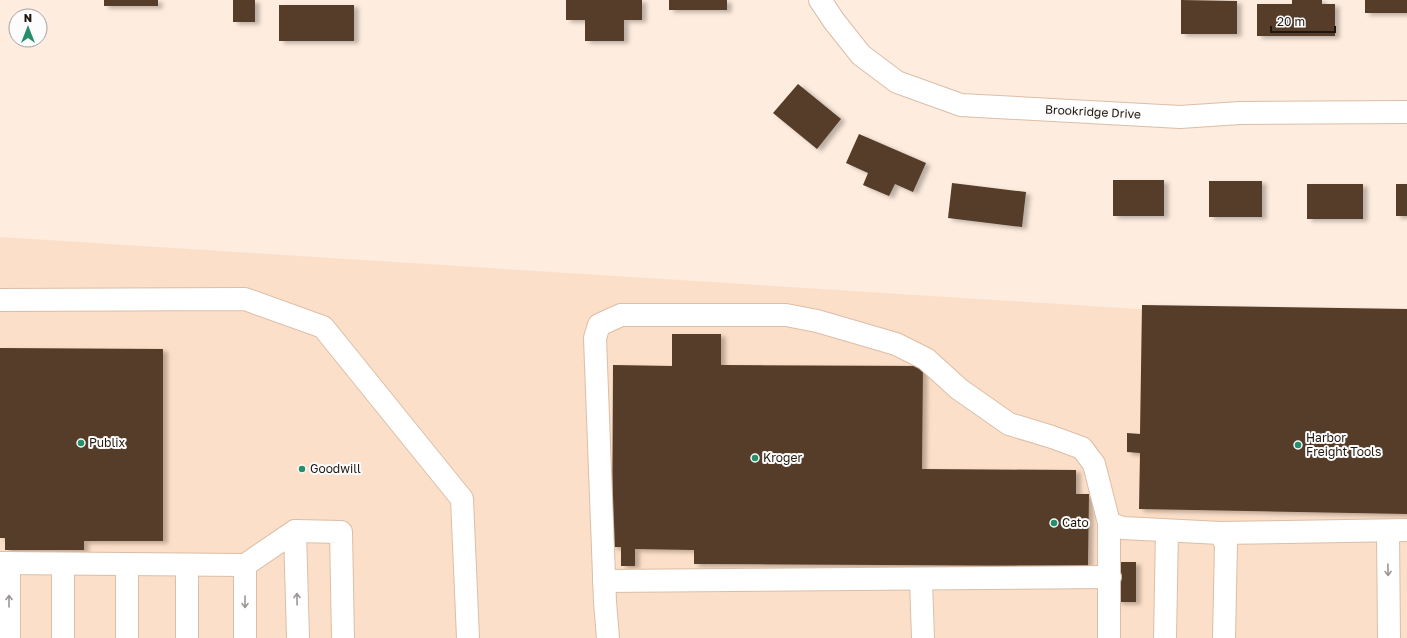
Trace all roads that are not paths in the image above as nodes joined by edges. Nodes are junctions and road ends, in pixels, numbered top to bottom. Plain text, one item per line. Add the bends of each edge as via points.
1 (820, 0) edge
2 (1407, 112) edge
3 (0, 300) edge
4 (1109, 523) junction
5 (1398, 530) edge
6 (295, 531) junction
7 (1167, 531) junction
8 (1220, 533) junction
9 (5, 563) edge
10 (63, 564) junction
11 (127, 564) junction
12 (187, 565) junction
13 (245, 565) junction
14 (1110, 577) junction
15 (921, 580) junction
16 (604, 581) junction
17 (1395, 634) edge
18 (9, 638) edge
19 (62, 638) edge
20 (127, 638) edge
21 (187, 638) edge
22 (245, 638) edge
23 (298, 638) edge
24 (343, 638) edge
25 (468, 638) edge
26 (608, 638) edge
27 (923, 638) edge
28 (1109, 638) edge
29 (1165, 638) edge
30 (1224, 638) edge

1 - 2 street, Brookridge Drive via 867,60 897,82 961,105 1180,117
3 - 25 street via 245,299 323,327 462,498
4 - 7 street via 1123,528
4 - 14 street
4 - 16 street via 1094,464 1082,448 1052,436 1009,424 959,389 926,359 896,344 817,321 786,315 621,315 599,325 595,338
5 - 8 street
5 -> 17 street
6 - 13 street
23 -> 6 street
6 - 24 street via 341,532
7 - 8 street
7 - 29 street
8 - 30 street via 1226,544
9 - 10 street
18 -> 9 street
10 - 11 street
10 - 19 street
11 - 12 street
11 - 20 street
12 - 13 street
12 - 21 street
13 -> 22 street
14 - 15 street
14 - 28 street
15 - 16 street
15 - 27 street
16 - 26 street

